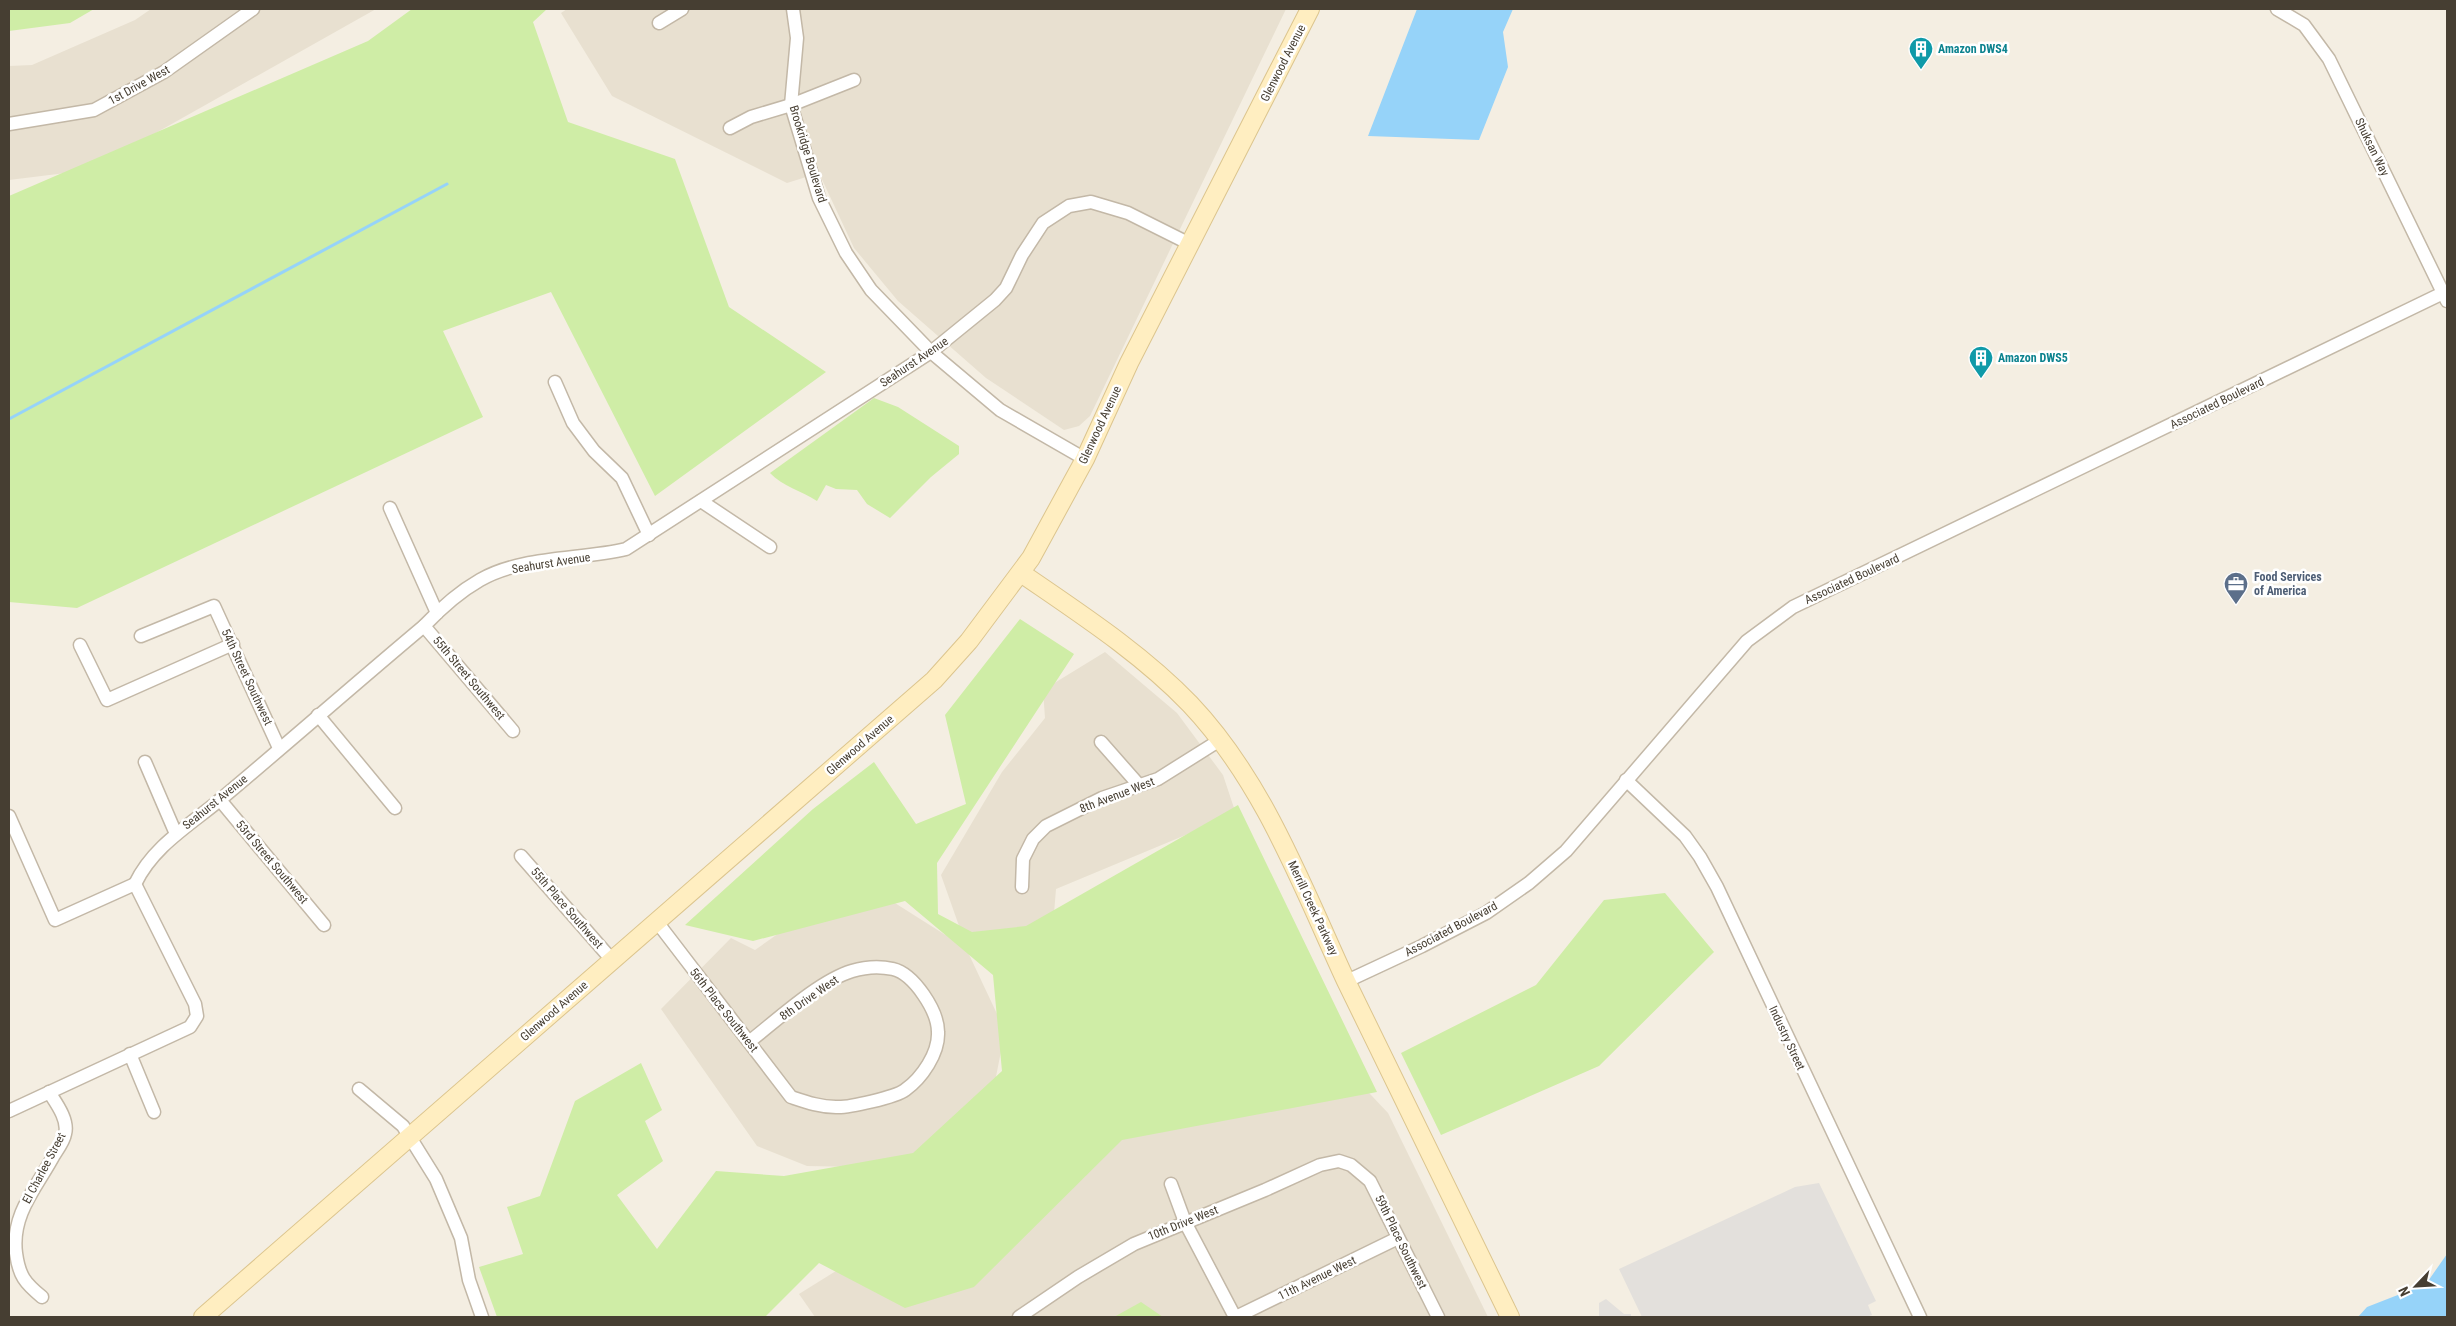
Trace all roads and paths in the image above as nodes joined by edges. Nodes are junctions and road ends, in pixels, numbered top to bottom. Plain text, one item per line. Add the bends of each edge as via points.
1 (253, 9) edge
2 (682, 9) edge
3 (793, 9) edge
4 (1310, 9) edge
5 (2277, 9) edge
6 (659, 24) dead end
7 (854, 80) dead end
8 (791, 105) junction
9 (9, 124) edge
10 (730, 128) dead end
11 (1190, 244) junction
12 (2445, 297) edge
13 (931, 352) junction
14 (555, 382) dead end
15 (1085, 459) junction
16 (701, 501) junction
17 (390, 508) dead end
18 (648, 535) junction
19 (770, 547) dead end
20 (1021, 573) junction
21 (437, 613) junction
22 (424, 626) junction
23 (140, 636) dead end
24 (233, 644) junction
25 (80, 645) dead end
26 (318, 715) junction
27 (513, 731) dead end
28 (1220, 740) junction
29 (1101, 742) dead end
30 (279, 748) junction
31 (144, 762) dead end
32 (1626, 780) junction
33 (1138, 784) junction
34 (220, 800) junction
35 (395, 808) dead end
36 (9, 816) edge
37 (176, 834) junction
38 (522, 856) dead end
39 (135, 884) junction
40 (1022, 887) dead end
41 (657, 922) junction
42 (324, 924) dead end
43 (612, 960) junction
44 (1346, 981) junction
45 (749, 1042) junction
46 (130, 1054) junction
47 (359, 1089) dead end
48 (49, 1092) junction
49 (791, 1097) joint
50 (9, 1111) edge
51 (154, 1112) dead end
52 (409, 1137) junction
53 (1359, 1170) joint
54 (1172, 1184) dead end
55 (1185, 1222) junction
56 (1398, 1238) junction
57 (42, 1297) dead end
58 (203, 1317) edge
59 (482, 1317) edge
60 (1019, 1317) edge
61 (1236, 1317) edge
62 (1438, 1317) edge
63 (1510, 1317) edge
64 (1920, 1317) edge

1 - 9 street, 1st Drive West via 164,72 94,110
2 - 6 street
3 - 8 street, Brookridge Boulevard via 797,38
4 - 11 street, Glenwood Avenue
5 - 12 street, Shuksan Way via 2304,25 2329,59
7 - 8 street
8 - 10 street
8 - 13 street, Brookridge Boulevard via 819,198 846,253 871,290
11 - 13 street, Seahurst Avenue via 1119,210 1091,202 1069,206 1043,223 1022,254 1006,288 995,300
11 - 15 street, Glenwood Avenue via 1129,363
12 - 32 street, Associated Boulevard via 1793,607 1747,641
13 - 15 street, Brookridge Boulevard via 1000,410
13 - 16 street, Seahurst Avenue
14 - 18 street via 573,423 594,451 622,478
15 - 20 street, Glenwood Avenue
16 - 18 street, Seahurst Avenue
16 - 19 street
17 - 21 street
18 - 21 street, Seahurst Avenue via 626,549 516,566 482,579
20 - 28 street, Merrill Creek Parkway via 1108,634 1166,682 1191,705
20 - 41 street, Glenwood Avenue via 969,641 934,680
21 - 22 street, Seahurst Avenue
22 - 26 street, Seahurst Avenue
22 - 27 street, 55th Street Southwest
23 - 24 street, 54th Street Southwest via 214,606
24 - 25 street via 107,700
24 - 30 street, 54th Street Southwest
26 - 30 street, Seahurst Avenue
26 - 35 street
28 - 33 street, 8th Avenue West via 1158,779
28 - 44 street, Merrill Creek Parkway via 1252,786 1283,844
29 - 33 street
30 - 34 street, Seahurst Avenue
31 - 37 street
32 - 44 street, Associated Boulevard via 1566,851 1529,883 1486,913
32 - 64 street, Industry Street via 1685,836 1700,857
33 - 40 street, 8th Avenue West via 1046,826 1033,839 1023,859
34 - 37 street, Seahurst Avenue
34 - 42 street, 53rd Street Southwest
36 - 39 street via 55,920
37 - 39 street, Seahurst Avenue via 144,866
38 - 43 street, 55th Place Southwest
39 - 46 street via 195,1004 197,1016 190,1027
41 - 43 street, Glenwood Avenue
41 - 45 street, 56th Place Southwest
43 - 52 street, Glenwood Avenue
44 - 63 street, Merrill Creek Parkway
45 - 49 street, 56th Place Southwest
45 - 49 street, 8th Drive West via 833,978 853,970 874,967 895,970 925,996 938,1032 933,1054 924,1070 904,1091 837,1108
46 - 48 street
46 - 51 street
47 - 52 street via 403,1126
48 - 50 street
48 - 57 street, El Charlee Street via 66,1123 66,1134 26,1200 17,1220 14,1240 25,1284
52 - 58 street, Glenwood Avenue
52 - 59 street via 436,1179 461,1238 468,1280
53 - 55 street, 10th Drive West via 1338,1161 1320,1165
53 - 56 street, 59th Place Southwest via 1370,1181
54 - 55 street
55 - 60 street, 10th Drive West via 1134,1244
55 - 61 street
56 - 61 street, 11th Avenue West
56 - 62 street, 59th Place Southwest

